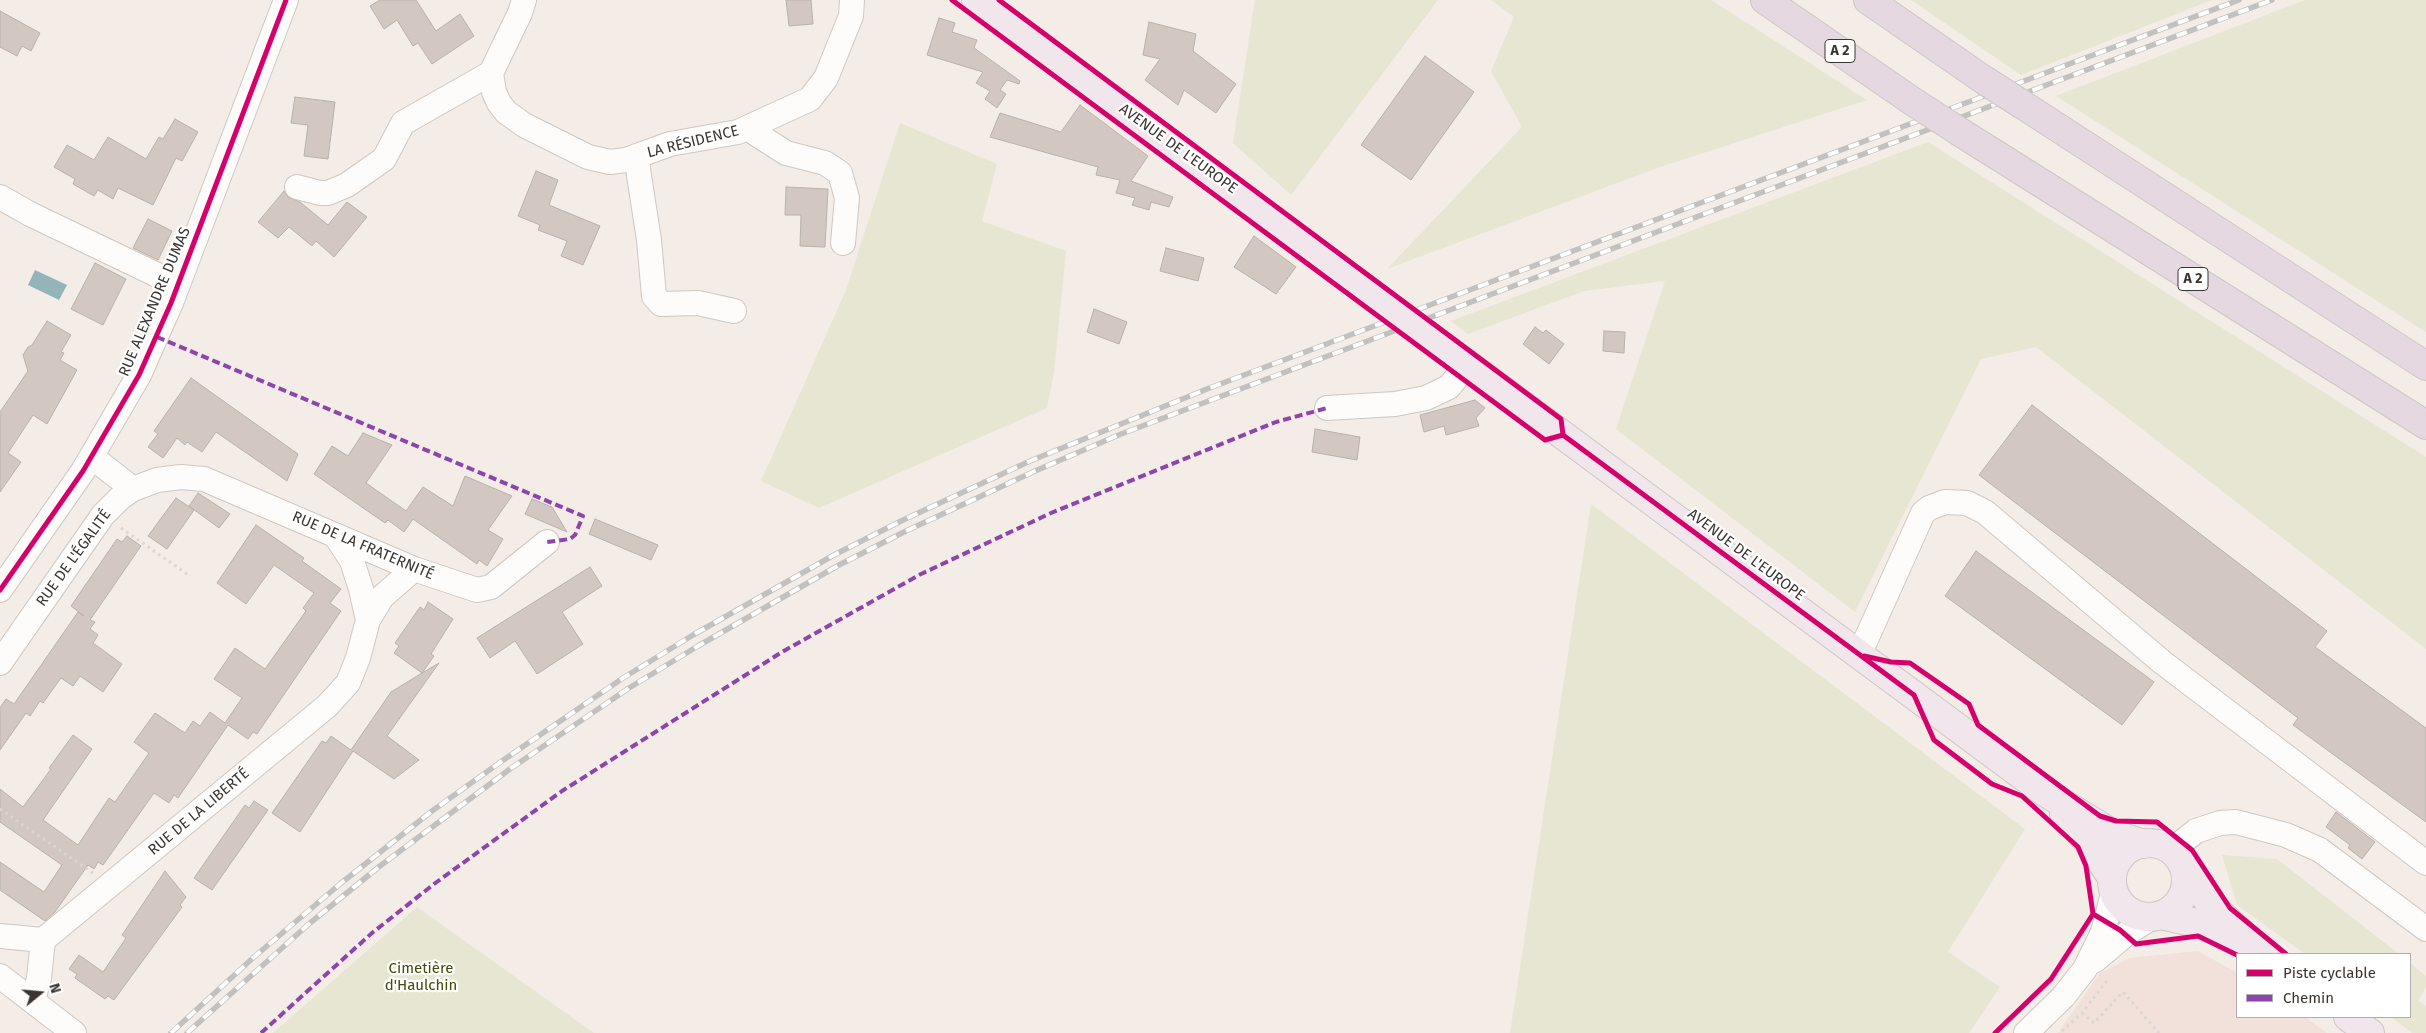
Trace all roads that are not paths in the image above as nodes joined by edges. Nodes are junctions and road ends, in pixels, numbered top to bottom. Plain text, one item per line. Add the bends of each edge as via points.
1 (286, 0) edge
2 (524, 0) edge
3 (852, 0) edge
4 (976, 0) edge
5 (1765, 0) edge
6 (1868, 0) edge
7 (491, 73) junction
8 (748, 128) junction
9 (636, 156) junction
10 (297, 187) dead end
11 (0, 196) edge
12 (843, 243) dead end
13 (178, 285) junction
14 (734, 310) dead end
15 (1467, 365) junction
16 (2426, 366) edge
17 (1327, 408) dead end
18 (2426, 425) edge
19 (92, 457) junction
20 (169, 478) joint
21 (134, 489) junction
22 (335, 535) junction
23 (547, 542) dead end
24 (414, 569) junction
25 (0, 590) edge
26 (368, 620) junction
27 (1860, 655) junction
28 (0, 663) edge
29 (2043, 791) junction
30 (2144, 844) junction
31 (2177, 859) junction
32 (2426, 863) edge
33 (2113, 884) junction
34 (2158, 916) junction
35 (2426, 929) edge
36 (0, 936) edge
37 (43, 940) junction
38 (2262, 952) edge
39 (2085, 968) junction
40 (0, 976) edge
41 (32, 1001) junction
42 (2349, 1018) edge
43 (74, 1033) edge
44 (2026, 1033) edge
45 (2370, 1033) edge

1 - 13 street, RUE ALEXANDRE DUMAS
2 - 7 street
3 - 8 street, LA RÉSIDENCE via 851,16 817,93 801,104
4 - 15 main road, AVENUE DE L'EUROPE, bridge
5 - 18 highway, A 2, bridge via 1960,132
6 - 16 highway, bridge via 1984,80
7 - 9 street, LA RÉSIDENCE via 499,103 514,119 599,160 620,162
7 - 10 street via 403,123 384,160 347,185 328,193
8 - 9 street, LA RÉSIDENCE via 729,135 670,144
8 - 12 street via 786,153 825,163 840,173 847,198
9 - 14 street via 649,240 652,290 657,301 667,305 706,304
11 - 13 street via 30,214
13 - 19 street, RUE ALEXANDRE DUMAS via 130,393
15 - 17 street via 1448,387 1426,398 1396,404
15 - 27 main road, AVENUE DE L'EUROPE
19 - 21 street
19 - 25 street, RUE ALEXANDRE DUMAS
20 - 21 street, RUE DE L'ÉGALITÉ
20 - 22 street, RUE DE LA FRATERNITÉ via 209,480
21 - 28 street, RUE DE L'ÉGALITÉ via 103,515
22 - 24 street, RUE DE LA FRATERNITÉ
22 - 26 street, RUE DE LA LIBERTÉ via 352,561
23 - 24 street, RUE DE LA FRATERNITÉ via 484,590
24 - 26 street, RUE DE LA LIBERTÉ via 382,597
26 - 37 street, RUE DE LA LIBERTÉ via 354,671 336,697
27 - 29 main road, AVENUE DE L'EUROPE
27 - 32 street via 1922,513 1946,502 1967,503 1985,512 2162,662
29 - 30 main road, AVENUE DE L'EUROPE via 2113,834
29 - 33 main road, AVENUE DE L'EUROPE via 2090,844
30 - 31 main road via 2158,845
30 - 33 main road via 2124,854 2116,865
31 - 34 main road via 2186,884 2173,908
31 - 35 street via 2196,831 2220,823 2236,822 2286,835 2320,850
31 - 38 main road via 2212,906
33 - 34 main road via 2119,902 2129,911 2141,916
33 - 39 street via 2103,932
34 - 38 main road via 2202,924
34 - 39 street via 2117,940
36 - 37 street
37 - 41 street via 39,978
39 - 44 street via 2064,997
40 - 41 street
41 - 43 street
42 - 45 main road

